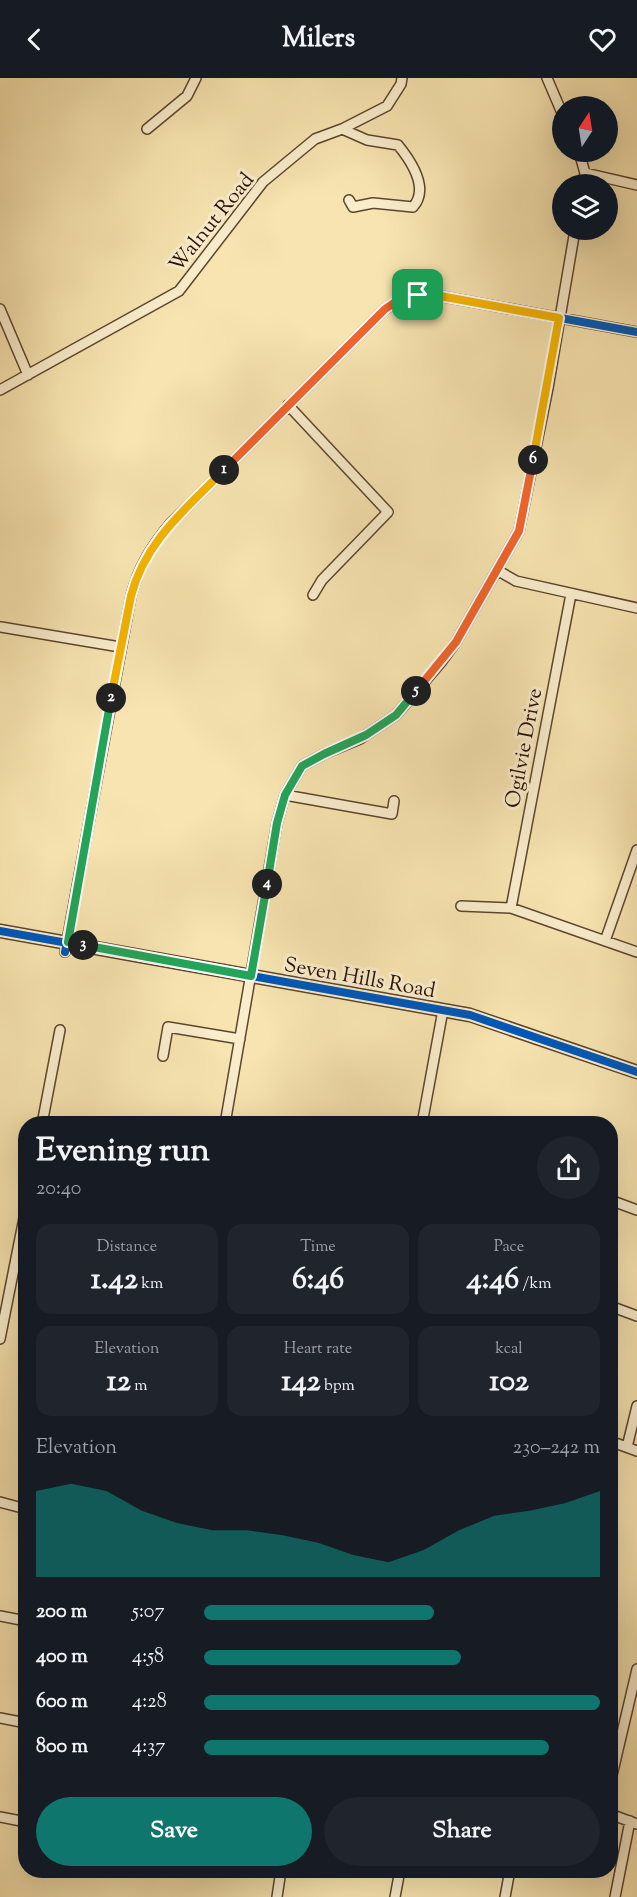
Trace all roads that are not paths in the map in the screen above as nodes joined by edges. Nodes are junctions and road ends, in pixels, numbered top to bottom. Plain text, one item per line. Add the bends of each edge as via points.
1 (195, 78) edge
2 (402, 78) edge
3 (547, 78) edge
4 (555, 96) edge
5 (147, 129) dead end
6 (342, 129) junction
7 (582, 162) edge
8 (585, 173) joint
9 (637, 185) edge
10 (349, 200) dead end
11 (573, 240) edge
12 (0, 309) edge
13 (559, 318) junction
14 (637, 332) edge
15 (28, 375) junction
16 (0, 390) edge
17 (288, 405) junction
18 (497, 570) junction
19 (571, 594) junction
20 (313, 595) dead end
21 (637, 608) edge
22 (2, 627) dead end
23 (120, 647) junction
24 (285, 795) junction
25 (394, 801) dead end
26 (637, 850) edge
27 (461, 906) dead end
28 (511, 908) junction
29 (0, 931) edge
30 (605, 941) junction
31 (66, 947) junction
32 (637, 952) edge
33 (251, 976) junction
34 (443, 1010) junction
35 (60, 1030) dead end
36 (240, 1039) junction
37 (163, 1056) dead end
38 (637, 1072) edge
39 (44, 1116) edge
40 (226, 1116) edge
41 (423, 1116) edge
42 (618, 1203) edge
43 (637, 1210) edge
44 (18, 1248) edge
45 (618, 1309) edge
46 (637, 1316) edge
47 (0, 1339) edge
48 (637, 1406) edge
49 (618, 1444) edge
50 (627, 1447) junction
51 (637, 1451) edge
52 (0, 1502) edge
53 (18, 1507) edge
54 (0, 1616) edge
55 (18, 1619) edge
56 (637, 1669) edge
57 (0, 1718) edge
58 (18, 1721) edge
59 (618, 1750) edge
60 (0, 1817) edge
61 (618, 1817) edge
62 (18, 1820) edge
63 (633, 1822) edge
64 (278, 1878) edge
65 (399, 1878) edge
66 (509, 1878) edge
67 (277, 1897) edge
68 (395, 1897) edge
69 (505, 1897) edge
70 (615, 1897) edge

1 - 5 street via 187,96
2 - 6 street, Walnut Road via 387,106
3 - 4 street
6 - 10 street via 367,140 398,145 412,163 420,185 419,200 413,207 373,203 353,207
6 - 15 street, Walnut Road via 315,139 263,182 178,291
7 - 8 street
8 - 9 street
11 - 13 street
12 - 15 street
13 - 14 street
13 - 17 street via 440,296 418,295 397,301
13 - 18 street via 519,531
15 - 16 street, Walnut Road
17 - 20 street via 388,512 322,580
17 - 23 street via 149,550 135,579
18 - 19 street via 516,580
18 - 24 street via 456,642 396,715 360,739 302,766
19 - 21 street
19 - 28 street, Ogilvie Drive
22 - 23 street
23 - 31 street
24 - 25 street via 392,814
24 - 33 street
26 - 30 street
27 - 28 street
28 - 30 street
29 - 31 street, Seven Hills Road
30 - 32 street
31 - 33 street, Seven Hills Road
33 - 34 street, Seven Hills Road
33 - 36 street
34 - 38 street, Seven Hills Road via 488,1020
34 - 41 street
35 - 39 street
36 - 37 street via 168,1027
36 - 40 street
42 - 43 street
44 - 47 street
45 - 46 street
48 - 50 street
49 - 50 street
50 - 51 street
52 - 53 street
54 - 55 street
56 - 59 street
57 - 58 street
60 - 62 street
61 - 63 street
63 - 70 street
64 - 67 street
65 - 68 street
66 - 69 street

